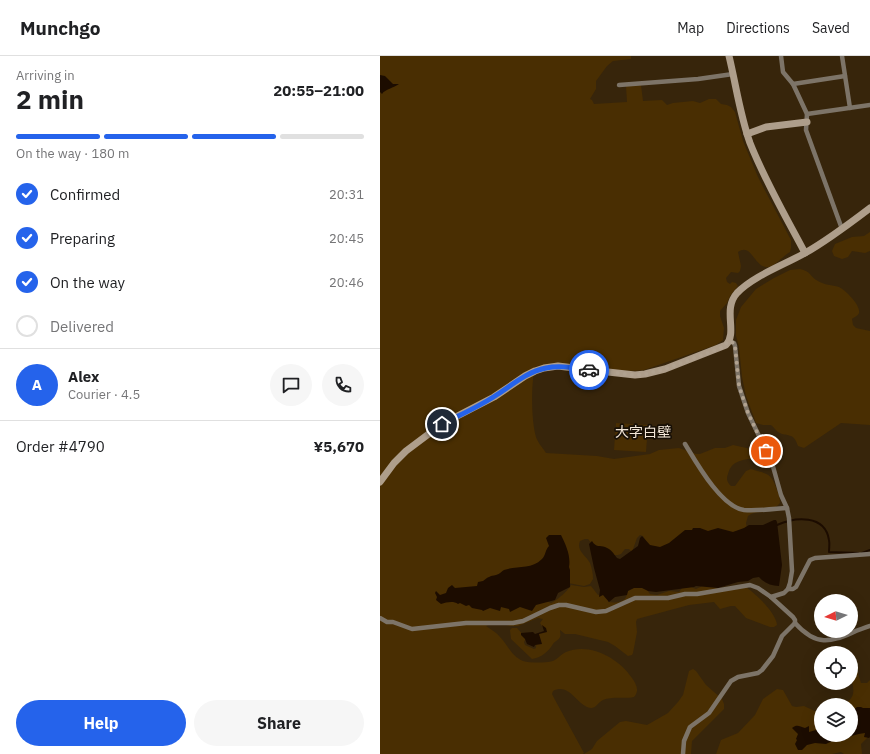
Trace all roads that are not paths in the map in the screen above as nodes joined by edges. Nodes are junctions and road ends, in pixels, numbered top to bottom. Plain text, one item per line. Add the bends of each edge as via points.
1 (729, 56) edge
2 (781, 56) edge
3 (842, 56) edge
4 (733, 74) junction
5 (845, 76) junction
6 (619, 84) dead end
7 (794, 84) junction
8 (870, 105) edge
9 (850, 108) junction
10 (807, 118) junction
11 (747, 134) junction
12 (870, 208) edge
13 (842, 230) junction
14 (805, 253) junction
15 (729, 341) junction
16 (684, 444) dead end
17 (380, 482) edge
18 (787, 508) junction
19 (870, 554) edge
20 (788, 589) junction
21 (771, 597) junction
22 (380, 618) edge
23 (795, 623) junction
24 (870, 626) edge
25 (683, 754) edge

1 - 4 street
2 - 7 street via 783,72
3 - 5 street
4 - 6 street
4 - 11 street
5 - 7 street
5 - 9 street
7 - 10 street
8 - 9 street
9 - 10 street
10 - 11 street
10 - 13 street via 806,130
11 - 14 street via 758,162
12 - 13 street
13 - 14 street
14 - 15 street via 749,283 736,294 729,312
15 - 17 street via 721,348 646,374 558,366 535,371 494,397 436,428 406,451
15 - 18 street via 735,346 739,386 748,413 772,463
16 - 18 street via 710,485 734,506 744,510
18 - 20 street via 792,571
19 - 20 street via 810,560 796,587 793,590
20 - 21 street
21 - 22 street via 750,585 668,598 635,598 606,611 596,612 559,605 513,623 466,623 412,629
21 - 23 street via 793,617
23 - 24 street via 815,639 826,641
23 - 25 street via 782,636 767,665 758,673 731,681 708,713 690,727 684,741

